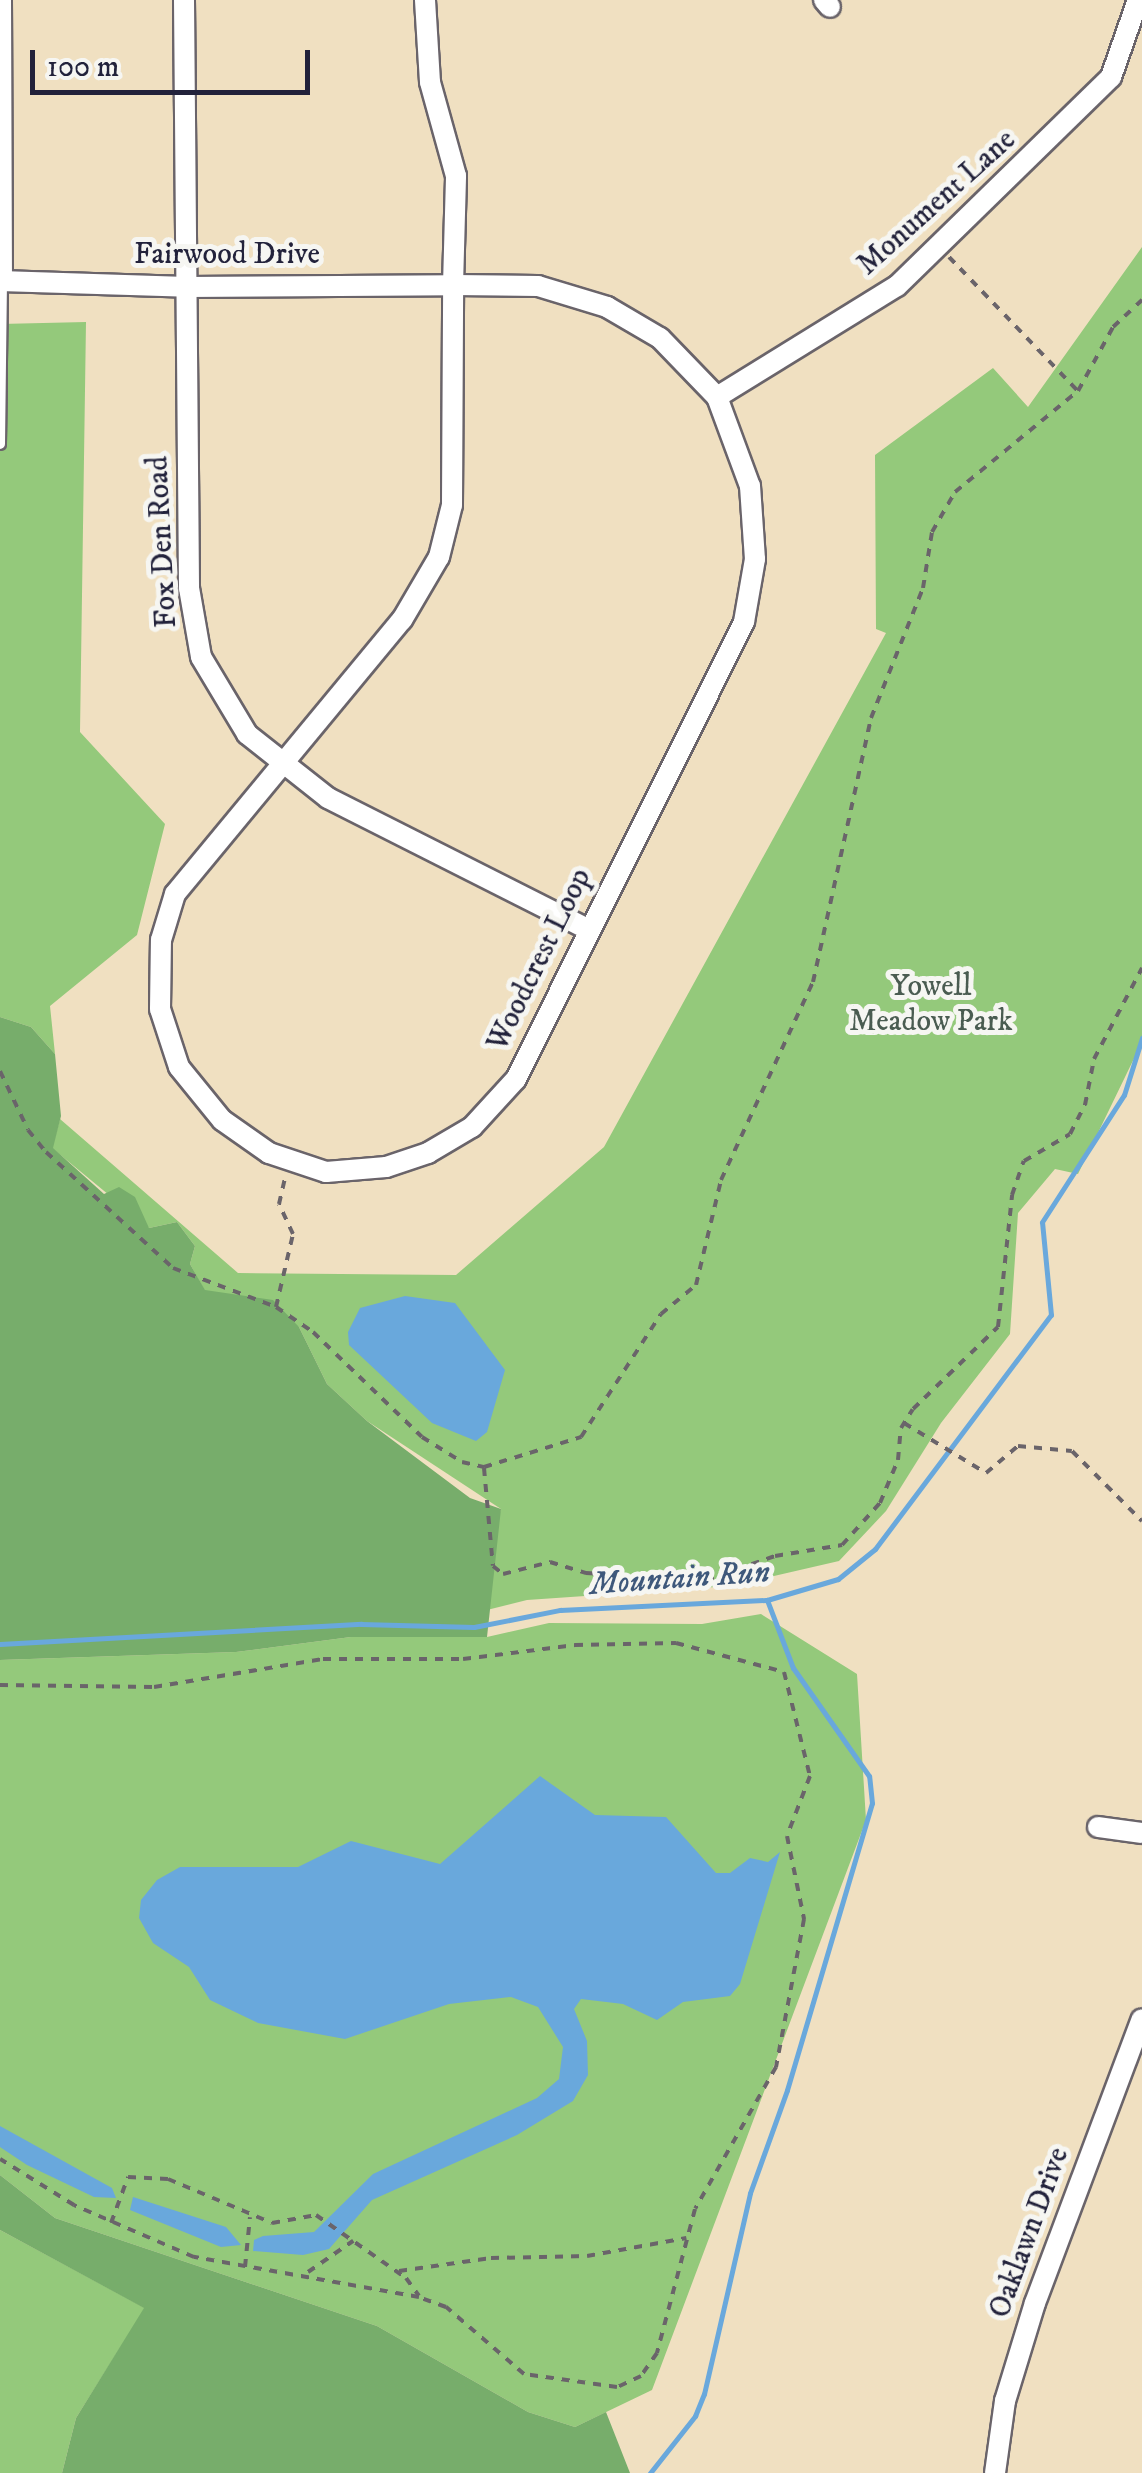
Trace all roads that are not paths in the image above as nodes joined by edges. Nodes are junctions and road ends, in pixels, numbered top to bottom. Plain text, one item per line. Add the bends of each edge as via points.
1 (1, 0) edge
2 (184, 0) edge
3 (424, 0) edge
4 (1138, 0) edge
5 (1, 281) edge
6 (453, 286) junction
7 (187, 287) junction
8 (1, 366) edge
9 (717, 398) junction
10 (0, 444) edge
11 (282, 764) junction
12 (586, 929) junction
13 (1098, 1827) dead end
14 (1142, 1833) edge
15 (1142, 2019) edge
16 (996, 2473) edge

1 - 5 street
2 - 7 street, Fox Den Road
3 - 6 street via 430,82 456,176
4 - 9 street, Monument Lane via 1111,77 898,286
5 - 7 street, Fairwood Drive
5 - 8 lane
6 - 7 street, Fairwood Drive
6 - 9 street, Woodcrest Loop via 538,286 607,306 660,338
6 - 11 street, Woodcrest Loop via 452,505 439,557 402,620
7 - 11 street, Fox Den Road via 189,588 201,656 226,708
8 - 10 lane
9 - 12 street, Woodcrest Loop via 750,486 755,560 744,622
11 - 12 street, Fox Den Road via 328,798
11 - 12 street, Woodcrest Loop via 175,894 161,940 160,1009 179,1067 222,1120 291,1160 326,1172 386,1167 472,1127 516,1079
13 - 14 street
15 - 16 street, Oaklawn Drive via 1030,2319 1005,2400

